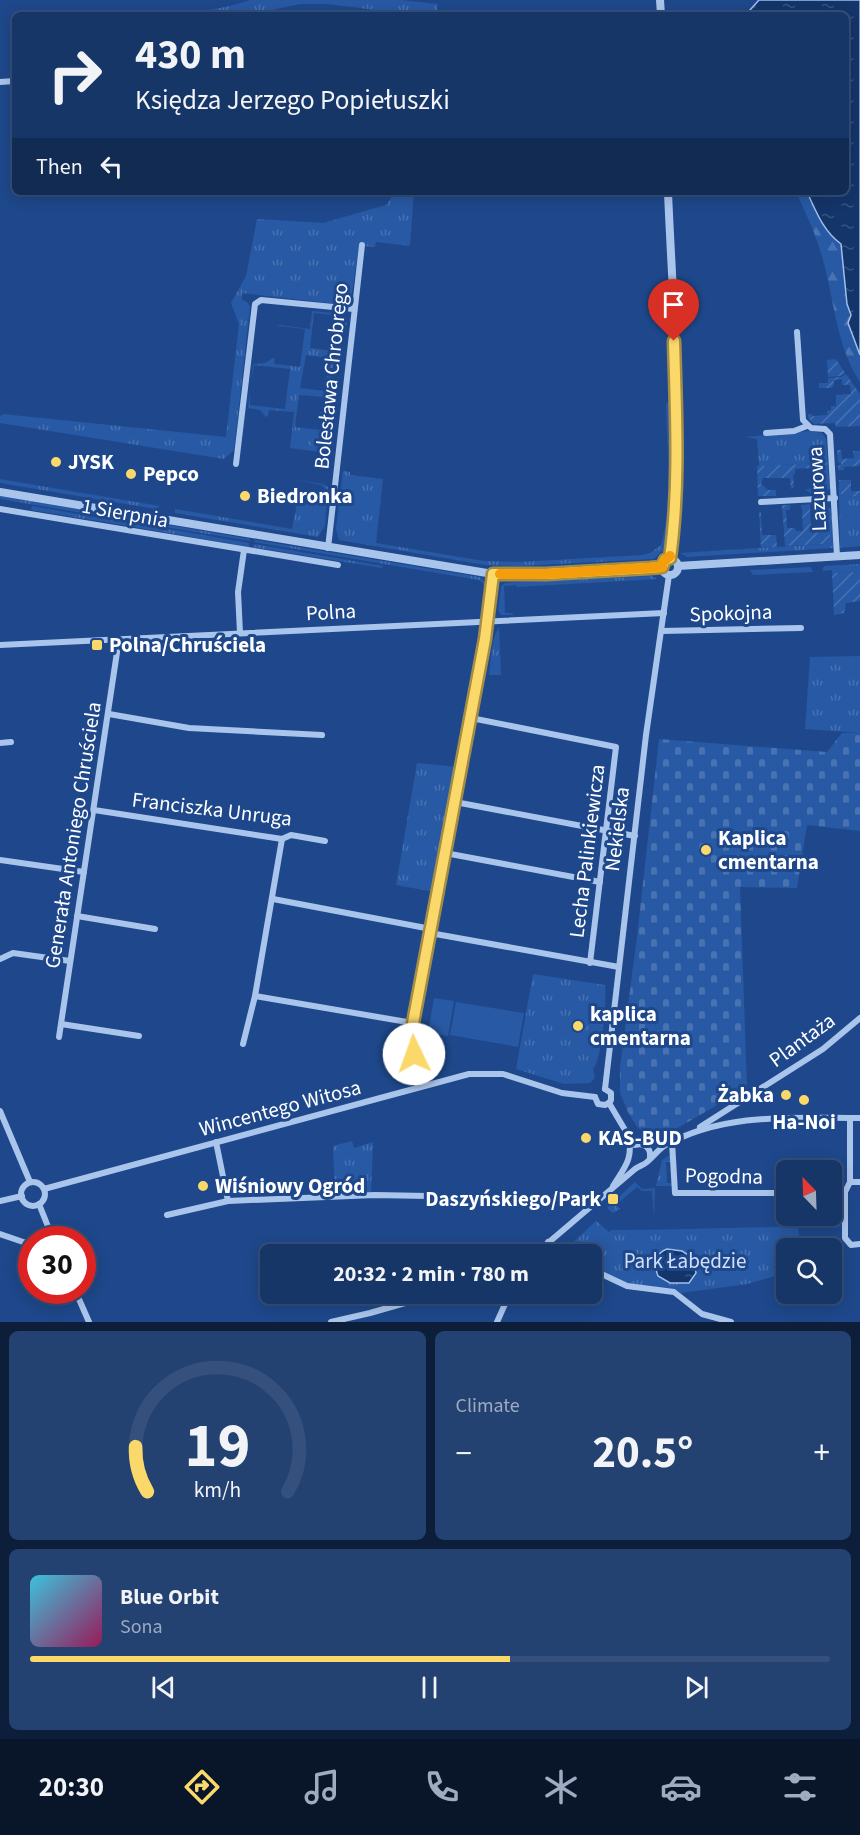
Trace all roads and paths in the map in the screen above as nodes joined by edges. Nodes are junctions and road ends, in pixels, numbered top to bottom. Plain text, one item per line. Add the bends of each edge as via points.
1 (668, 195) edge
2 (362, 244) dead end
3 (354, 309) junction
4 (797, 332) dead end
5 (807, 426) junction
6 (766, 433) dead end
7 (236, 464) dead end
8 (0, 492) edge
9 (835, 498) junction
10 (761, 502) dead end
11 (0, 509) edge
12 (328, 548) junction
13 (244, 550) junction
14 (860, 555) edge
15 (837, 556) junction
16 (670, 558) junction
17 (338, 565) dead end
18 (678, 566) junction
19 (662, 567) junction
20 (493, 574) junction
21 (669, 575) junction
22 (664, 613) junction
23 (488, 621) junction
24 (801, 628) dead end
25 (662, 631) junction
26 (240, 633) junction
27 (119, 639) junction
28 (0, 645) edge
29 (109, 714) junction
30 (471, 718) junction
31 (322, 735) dead end
32 (11, 742) dead end
33 (0, 743) edge
34 (455, 802) junction
35 (94, 810) junction
36 (606, 831) junction
37 (635, 836) junction
38 (282, 839) junction
39 (326, 841) dead end
40 (445, 853) junction
41 (0, 860) edge
42 (84, 872) junction
43 (600, 882) junction
44 (273, 899) junction
45 (77, 916) junction
46 (155, 929) dead end
47 (431, 931) junction
48 (0, 959) edge
49 (70, 961) junction
50 (590, 963) junction
51 (619, 967) junction
52 (255, 996) junction
53 (860, 1018) edge
54 (413, 1023) junction
55 (61, 1024) junction
56 (139, 1036) dead end
57 (59, 1037) dead end
58 (243, 1044) dead end
59 (418, 1087) junction
60 (605, 1089) junction
61 (595, 1097) junction
62 (609, 1103) junction
63 (732, 1106) junction
64 (0, 1111) edge
65 (850, 1118) junction
66 (860, 1118) edge
67 (734, 1121) junction
68 (628, 1135) junction
69 (686, 1135) junction
70 (216, 1142) junction
71 (672, 1142) junction
72 (637, 1144) junction
73 (662, 1147) junction
74 (630, 1149) junction
75 (649, 1149) junction
76 (650, 1157) junction
77 (630, 1158) junction
78 (640, 1165) junction
79 (30, 1182) junction
80 (850, 1182) junction
81 (860, 1182) edge
82 (44, 1189) junction
83 (609, 1191) junction
84 (845, 1192) joint
85 (776, 1193) edge
86 (21, 1196) junction
87 (428, 1196) dead end
88 (0, 1201) edge
89 (228, 1201) junction
90 (39, 1204) junction
91 (167, 1215) dead end
92 (48, 1226) edge
93 (0, 1234) edge
94 (18, 1240) edge
95 (548, 1242) joint
96 (550, 1244) edge
97 (860, 1244) edge
98 (602, 1274) edge
99 (81, 1304) edge
100 (402, 1304) edge
101 (505, 1304) edge
102 (89, 1322) edge
103 (331, 1322) edge
104 (497, 1322) edge
105 (731, 1322) edge

1 - 16 street via 678,444
2 - 3 street, Bolesława Chrobrego
3 - 7 street via 257,302
3 - 12 street, Bolesława Chrobrego
4 - 5 street, Lazurowa via 802,417
5 - 6 street
5 - 9 street, Lazurowa via 825,429 830,434
8 - 12 street
9 - 10 street
9 - 15 street, Lazurowa
11 - 13 street, 1 Sierpnia
12 - 20 street
13 - 17 street, 1 Sierpnia
13 - 26 street via 238,591
14 - 15 street
15 - 18 street
16 - 18 street
16 - 19 street
18 - 21 street
19 - 20 street
19 - 21 street
20 - 23 street
21 - 22 street, Nekielska
22 - 23 street, Polna
22 - 25 street, Nekielska
23 - 26 street, Polna
23 - 30 street
24 - 25 street, Spokojna
25 - 37 street, Nekielska
26 - 27 street, Polna
27 - 28 street, Polna
27 - 29 street, Generała Antoniego Chruściela
29 - 31 street via 189,728
29 - 35 street, Generała Antoniego Chruściela
30 - 34 street
30 - 36 street, Lecha Palinkiewicza via 616,747
32 - 33 street
34 - 36 street
34 - 40 street
35 - 38 street, Franciszka Unruga
35 - 42 street, Generała Antoniego Chruściela
36 - 37 street
36 - 43 street, Lecha Palinkiewicza
37 - 51 street, Nekielska
38 - 39 street, Franciszka Unruga via 291,835
38 - 44 street
40 - 43 street
40 - 47 street
41 - 42 street
42 - 45 street, Generała Antoniego Chruściela
43 - 50 street, Lecha Palinkiewicza
44 - 47 street
44 - 52 street
45 - 46 street
45 - 49 street, Generała Antoniego Chruściela
47 - 50 street
47 - 54 street
48 - 49 street via 13,953
49 - 55 street, Generała Antoniego Chruściela
50 - 51 street
51 - 60 street, Nekielska
52 - 54 street
52 - 58 street
53 - 63 street, Plantaża via 823,1049
54 - 59 street
55 - 56 street
55 - 57 street, Generała Antoniego Chruściela
59 - 61 street, Wincentego Witosa via 470,1074 503,1074 562,1093
59 - 70 street, Wincentego Witosa
60 - 61 street via 598,1090
60 - 62 street via 611,1093
61 - 62 street via 602,1105
62 - 68 street
63 - 67 street
63 - 69 street, Plantaża
64 - 79 street
65 - 66 street
65 - 67 street
65 - 80 street
67 - 69 street
68 - 72 street
68 - 74 street
69 - 71 street
70 - 82 street, Wincentego Witosa
70 - 89 street
71 - 73 street
71 - 85 street, Pogodna via 675,1193
72 - 74 street
72 - 75 street
73 - 75 street
73 - 76 street
74 - 77 street
75 - 76 street
76 - 78 street
77 - 78 street
77 - 83 street
78 - 83 street
79 - 82 street
79 - 86 street
80 - 81 street
80 - 84 street
82 - 90 street via 45,1196
83 - 95 street
84 - 97 street via 845,1238 851,1245
86 - 88 street
86 - 90 street via 28,1204
87 - 89 street
89 - 91 street
90 - 92 street
93 - 94 street
95 - 96 street
98 - 105 street via 636,1288 674,1292 702,1314
99 - 102 street
100 - 103 street
101 - 104 street

